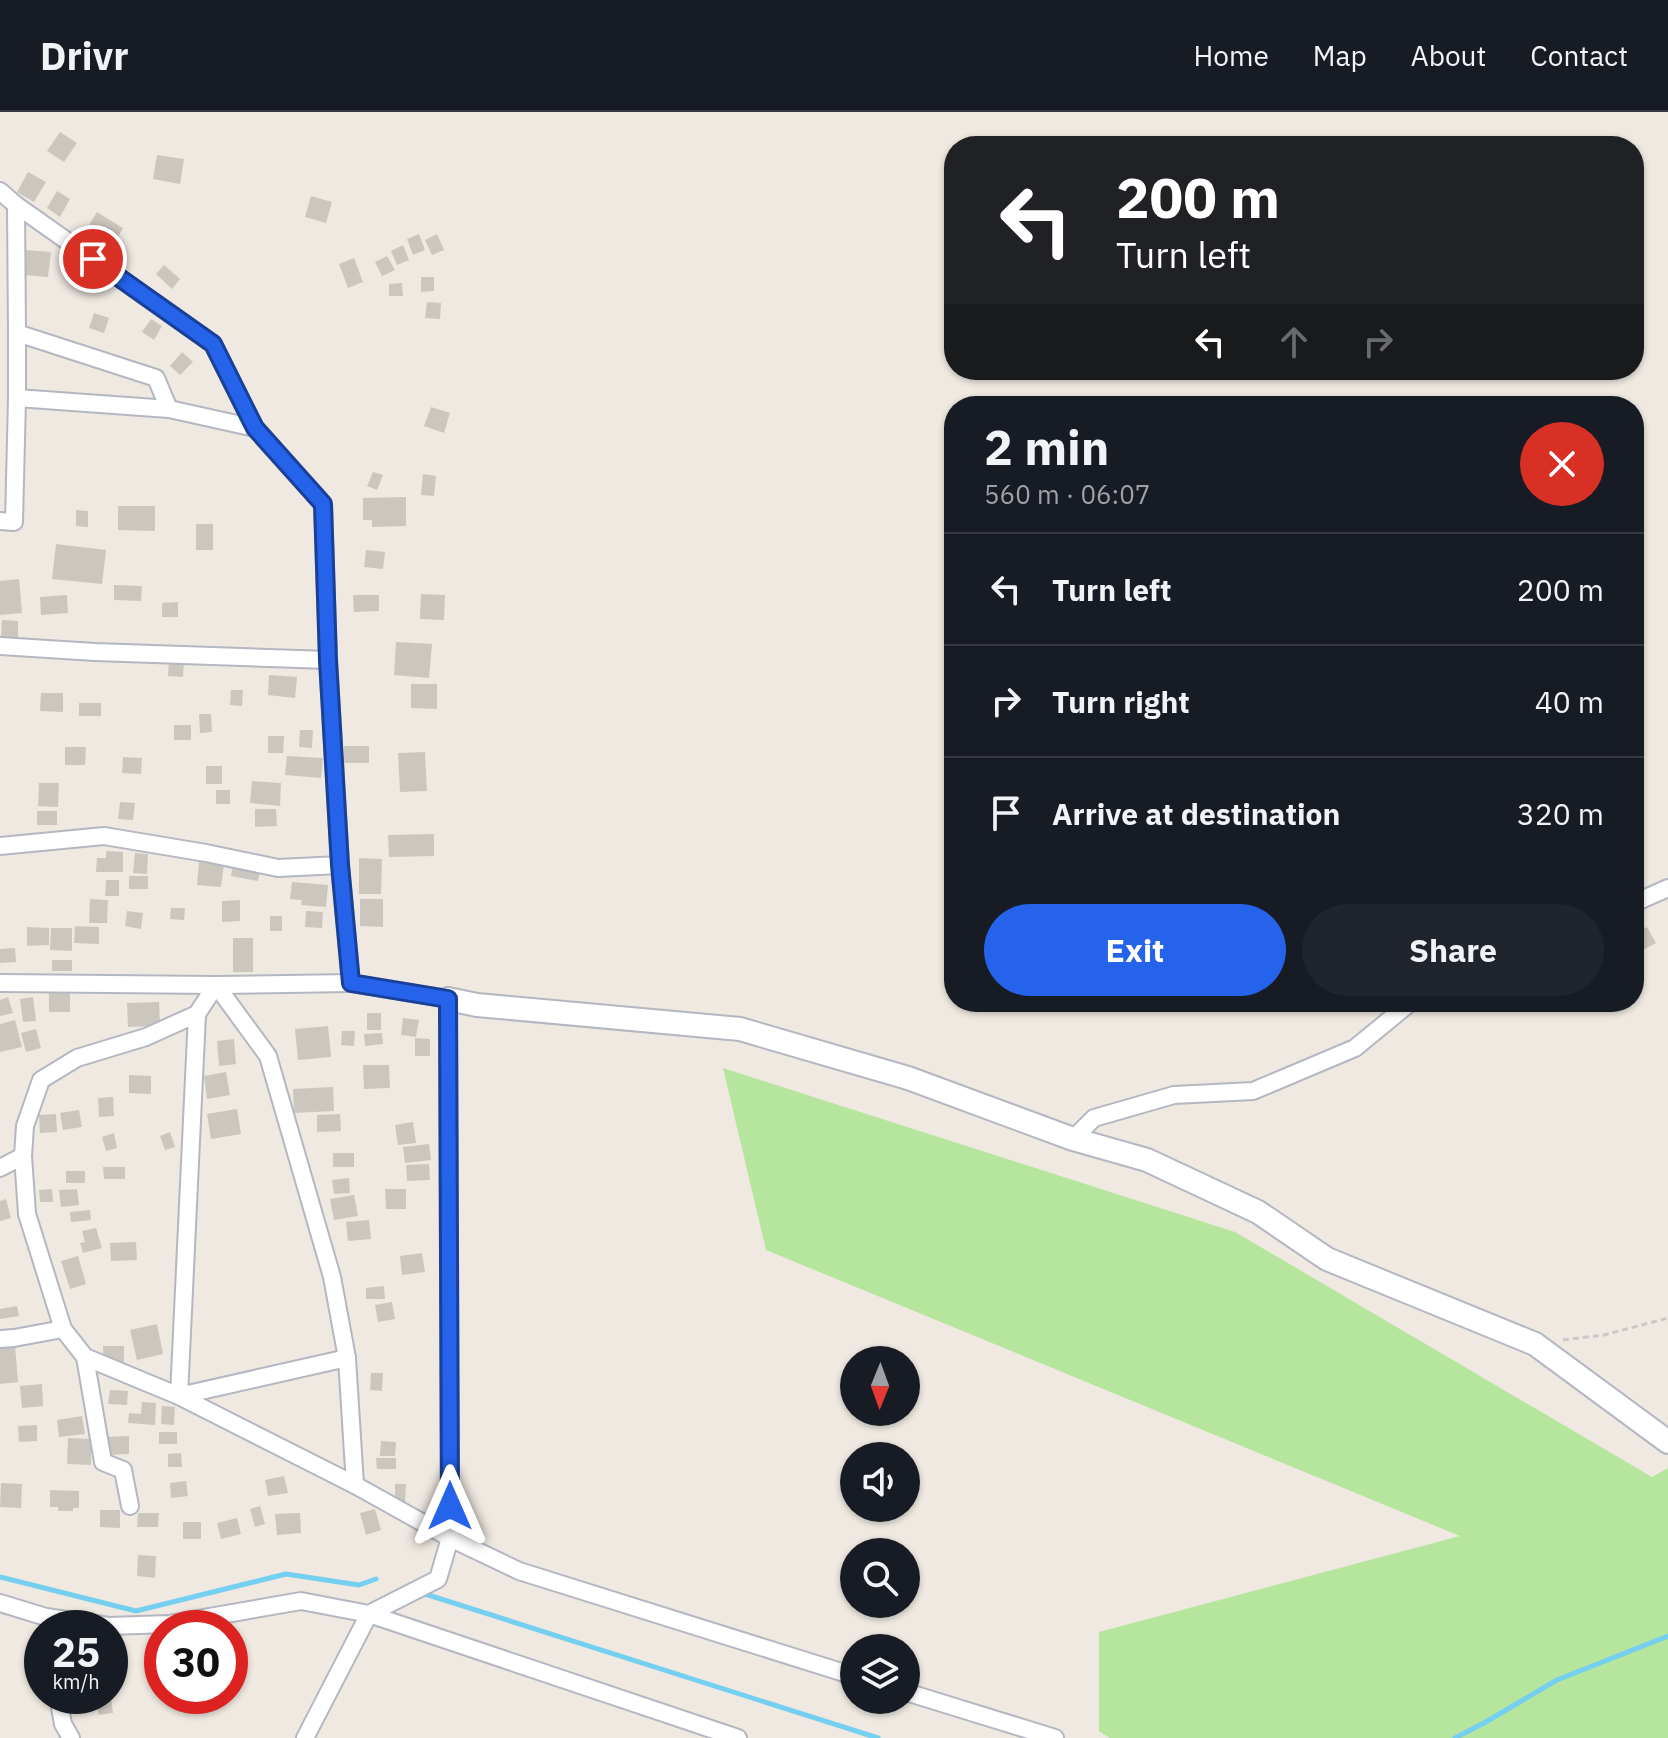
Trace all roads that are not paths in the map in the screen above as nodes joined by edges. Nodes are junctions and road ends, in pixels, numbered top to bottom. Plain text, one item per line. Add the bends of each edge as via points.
1 (0, 191) edge
2 (16, 205) junction
3 (17, 333) junction
4 (17, 398) junction
5 (169, 409) junction
6 (255, 428) junction
7 (0, 521) edge
8 (0, 646) edge
9 (328, 660) junction
10 (0, 846) edge
11 (340, 865) junction
12 (1668, 888) edge
13 (1644, 899) edge
14 (0, 983) edge
15 (351, 983) junction
16 (216, 985) junction
17 (448, 999) junction
18 (1399, 1012) edge
19 (197, 1014) junction
20 (1073, 1139) junction
21 (23, 1156) junction
22 (0, 1168) edge
23 (63, 1329) junction
24 (0, 1339) edge
25 (85, 1357) junction
26 (347, 1358) junction
27 (179, 1396) junction
28 (1668, 1442) edge
29 (355, 1485) junction
30 (130, 1506) dead end
31 (450, 1538) junction
32 (0, 1603) edge
33 (24, 1613) edge
34 (369, 1614) junction
35 (128, 1625) edge
36 (840, 1672) edge
37 (920, 1696) edge
38 (61, 1714) edge
39 (71, 1738) edge
40 (305, 1738) edge
41 (738, 1738) edge
42 (1055, 1738) edge

1 - 2 street
2 - 3 street
2 - 6 street via 213,344
3 - 4 street
3 - 5 street via 156,378
4 - 5 street
4 - 7 street via 14,522
5 - 6 street
6 - 9 street via 323,504
8 - 9 street
9 - 11 street
10 - 11 street via 104,836 278,868
11 - 15 street
12 - 13 street
14 - 16 street
15 - 16 street
15 - 17 street
16 - 19 street
16 - 26 street via 268,1056 332,1277
17 - 20 street via 740,1029 908,1078
17 - 31 street
18 - 20 street via 1355,1048 1253,1091 1174,1095 1094,1118
19 - 21 street via 146,1037 77,1058 41,1080 25,1126
19 - 27 street
20 - 28 street via 1147,1160 1258,1212 1327,1259 1535,1344
21 - 22 street
21 - 23 street via 27,1214
23 - 24 street
23 - 25 street
25 - 27 street
25 - 30 street via 103,1462 123,1470
26 - 27 street
26 - 29 street
27 - 29 street
29 - 31 street
31 - 34 street via 438,1579
31 - 36 street via 519,1571
32 - 33 street
34 - 35 street via 301,1601 169,1624
34 - 40 street
34 - 41 street
37 - 42 street
38 - 39 street

